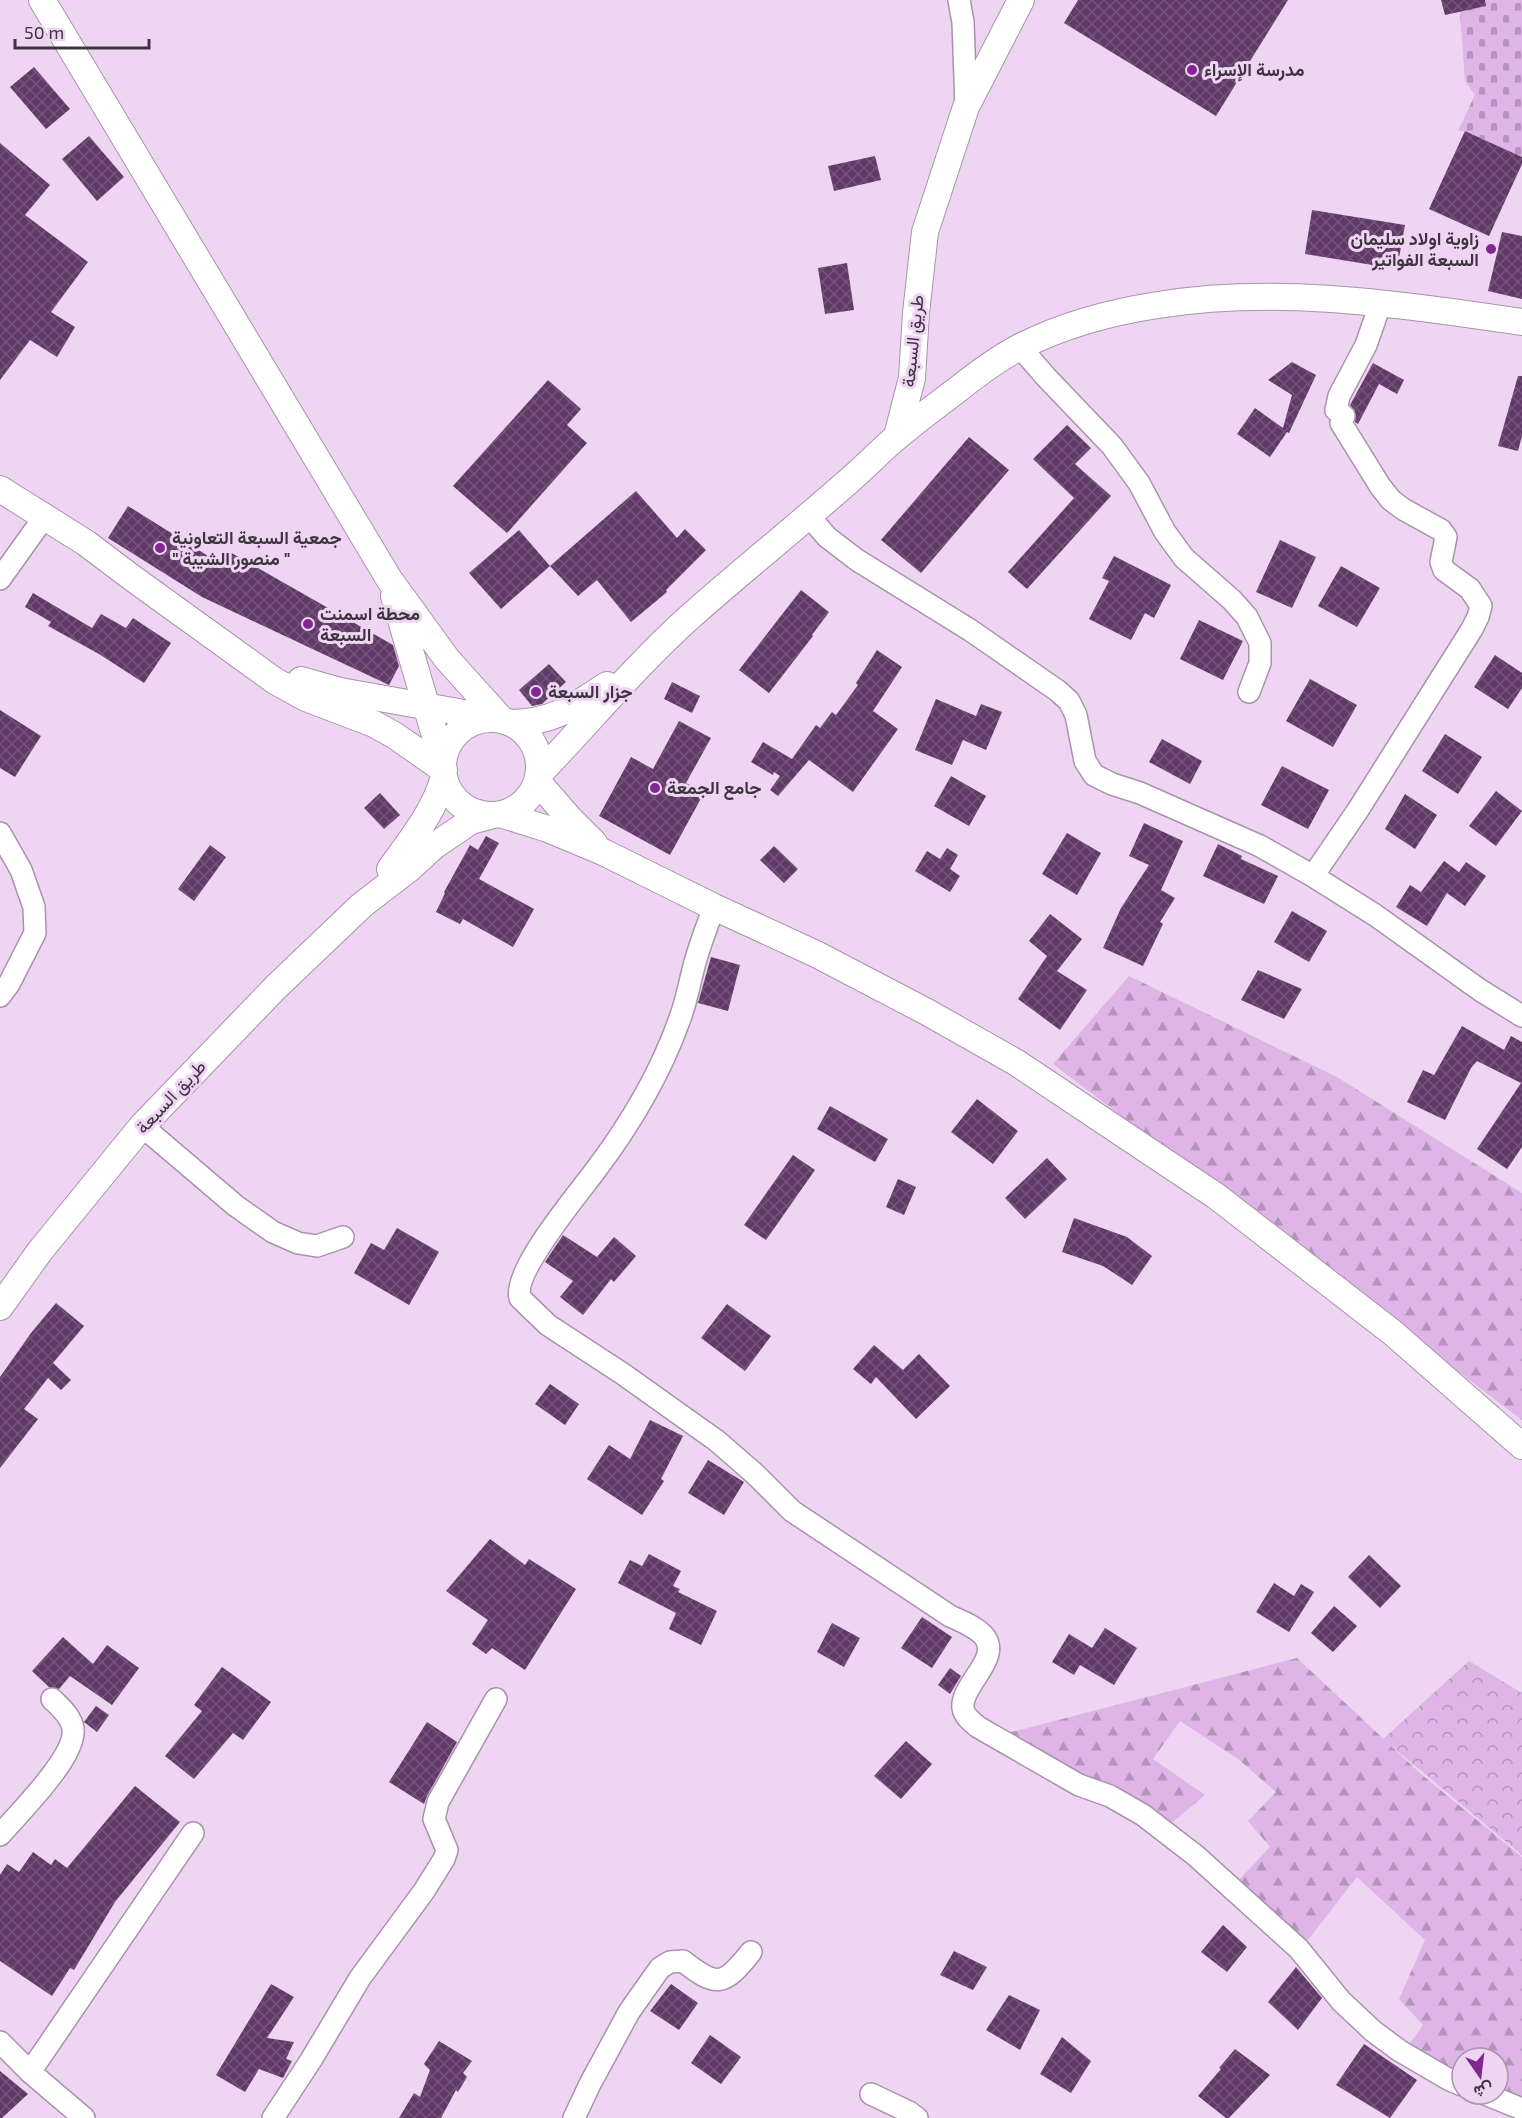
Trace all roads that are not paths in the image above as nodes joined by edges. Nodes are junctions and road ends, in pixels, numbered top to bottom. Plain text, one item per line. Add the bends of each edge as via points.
1 (42, 0) edge
2 (959, 0) edge
3 (1021, 0) edge
4 (966, 107) junction
5 (1381, 302) junction
6 (1522, 322) edge
7 (1020, 347) junction
8 (897, 436) junction
9 (0, 489) edge
10 (808, 515) junction
11 (45, 516) junction
12 (0, 579) edge
13 (389, 579) junction
14 (645, 660) junction
15 (254, 666) junction
16 (1248, 692) dead end
17 (426, 706) junction
18 (503, 721) junction
19 (444, 770) junction
20 (538, 777) junction
21 (496, 814) junction
22 (0, 833) edge
23 (603, 852) junction
24 (1313, 876) junction
25 (362, 905) junction
26 (714, 907) junction
27 (0, 996) edge
28 (1522, 1016) edge
29 (142, 1126) junction
30 (344, 1237) dead end
31 (3, 1296) edge
32 (1522, 1446) edge
33 (52, 1699) dead end
34 (496, 1699) dead end
35 (194, 1833) dead end
36 (0, 1835) edge
37 (751, 1952) dead end
38 (0, 2042) edge
39 (30, 2072) junction
40 (1450, 2080) edge
41 (871, 2094) dead end
42 (69, 2114) edge
43 (273, 2118) edge
44 (574, 2118) edge
45 (917, 2118) edge

1 - 13 street
2 - 4 street
3 - 4 street, طريق السبعة
4 - 8 street, طريق السبعة via 925,232 912,378
5 - 6 street
5 - 7 street via 1251,297 1192,300 1119,313
5 - 24 street via 1366,345 1335,410 1344,416 1341,423 1391,500 1442,530 1446,537 1441,562 1444,570 1470,589 1481,606 1472,629
7 - 8 street via 990,364
7 - 16 street via 1112,446 1184,558 1247,617 1260,643 1260,663
8 - 10 street
9 - 11 street
10 - 14 street
10 - 24 street via 827,537 857,560 970,630 1058,691 1069,701 1076,716 1085,761 1094,775 1260,846
11 - 12 street
11 - 15 street
13 - 17 street
13 - 18 street via 447,659
14 - 18 street via 569,710 537,721
14 - 20 street
15 - 17 street via 340,692
15 - 19 street via 306,698 374,724
17 - 18 street
17 - 19 street
18 - 19 street via 476,721 460,730 448,745
18 - 20 street via 525,732 534,744 539,759
19 - 21 street via 451,792 462,805 476,812
19 - 25 street via 429,812
20 - 21 street via 527,799 510,811
20 - 23 street via 570,819
21 - 23 street via 548,829
21 - 25 street via 471,821 449,835
22 - 27 street via 21,870 34,907 35,933
23 - 26 street
24 - 28 street
25 - 29 street, طريق السبعة via 276,987
26 - 32 street via 927,1012 1017,1064 1125,1135 1216,1196 1393,1333
26 - 40 street via 680,1020 658,1069 596,1170 540,1244 519,1288 520,1298 548,1326 717,1441 792,1511 985,1637 988,1655 965,1697 963,1710 968,1718 1079,1785 1110,1796 1143,1815 1195,1855 1299,1949 1341,2001 1373,2031
29 - 30 street via 236,1206 273,1232 316,1246
29 - 31 street, طريق السبعة
33 - 36 street via 74,1729 70,1748 58,1768
34 - 43 street via 438,1802 434,1819 447,1850 444,1859 360,1978
35 - 39 street
37 - 44 street via 738,1969 722,1979 708,1980 683,1961 660,1968 629,2012
38 - 39 street
39 - 42 street
41 - 45 street

